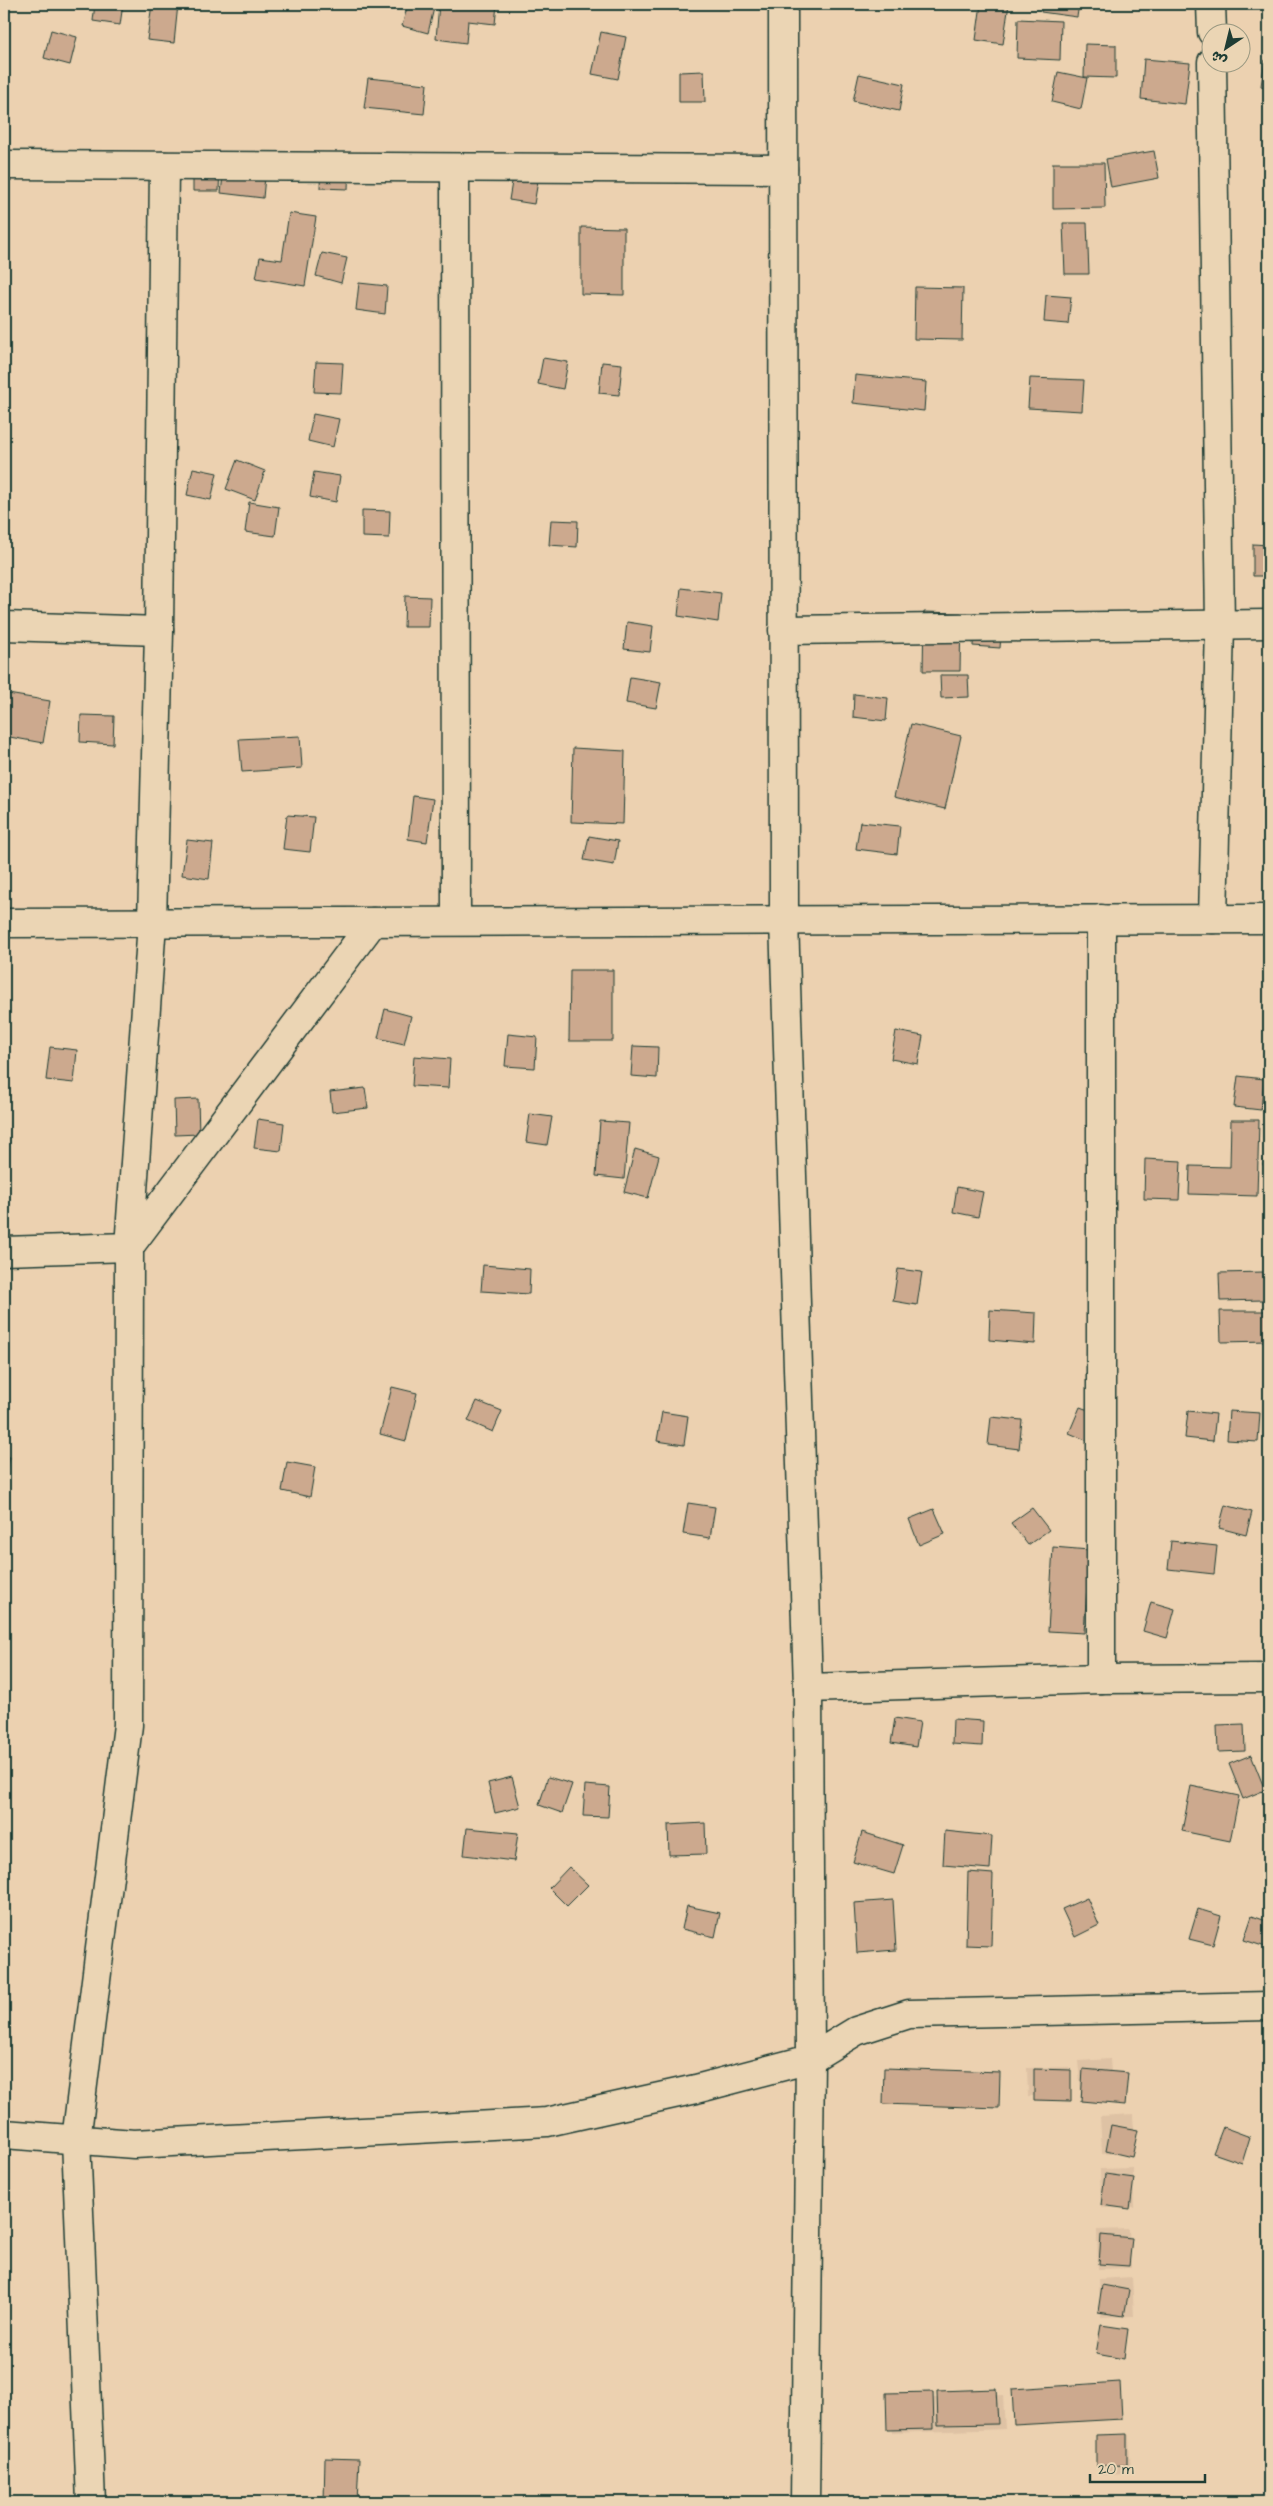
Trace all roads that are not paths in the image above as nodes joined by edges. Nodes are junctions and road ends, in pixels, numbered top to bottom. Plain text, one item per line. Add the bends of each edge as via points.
1 (783, 4) edge
2 (1211, 4) edge
3 (1212, 22) edge
4 (1212, 72) edge
5 (4, 165) edge
6 (164, 166) junction
7 (455, 168) junction
8 (783, 169) junction
9 (1269, 624) edge
10 (1220, 625) junction
11 (4, 626) edge
12 (783, 630) junction
13 (160, 631) junction
14 (1101, 919) junction
15 (1213, 919) junction
16 (1269, 919) edge
17 (784, 920) junction
18 (456, 921) junction
19 (373, 922) junction
20 (4, 923) edge
21 (152, 923) junction
22 (130, 1247) junction
23 (4, 1251) edge
24 (1269, 1678) edge
25 (1101, 1679) junction
26 (808, 1688) junction
27 (1269, 2006) edge
28 (810, 2059) junction
29 (4, 2134) edge
30 (76, 2140) junction
31 (91, 2502) edge
32 (805, 2502) edge

1 - 8 street
2 - 3 street
4 - 10 street
5 - 6 street
6 - 7 street
6 - 13 street
7 - 8 street
7 - 18 street
8 - 12 street
9 - 10 street
10 - 12 street
10 - 15 street
11 - 13 street
12 - 17 street
13 - 21 street
14 - 15 street
14 - 17 street
14 - 25 street
15 - 16 street
17 - 18 street
17 - 26 street
18 - 19 street
19 - 21 street
19 - 22 street
20 - 21 street
21 - 22 street
22 - 23 street
22 - 30 street via 128,1725
24 - 25 street
25 - 26 street
26 - 28 street
27 - 28 street via 909,2014 856,2031
28 - 30 street via 696,2089 547,2122 134,2144
28 - 32 street
29 - 30 street
30 - 31 street

